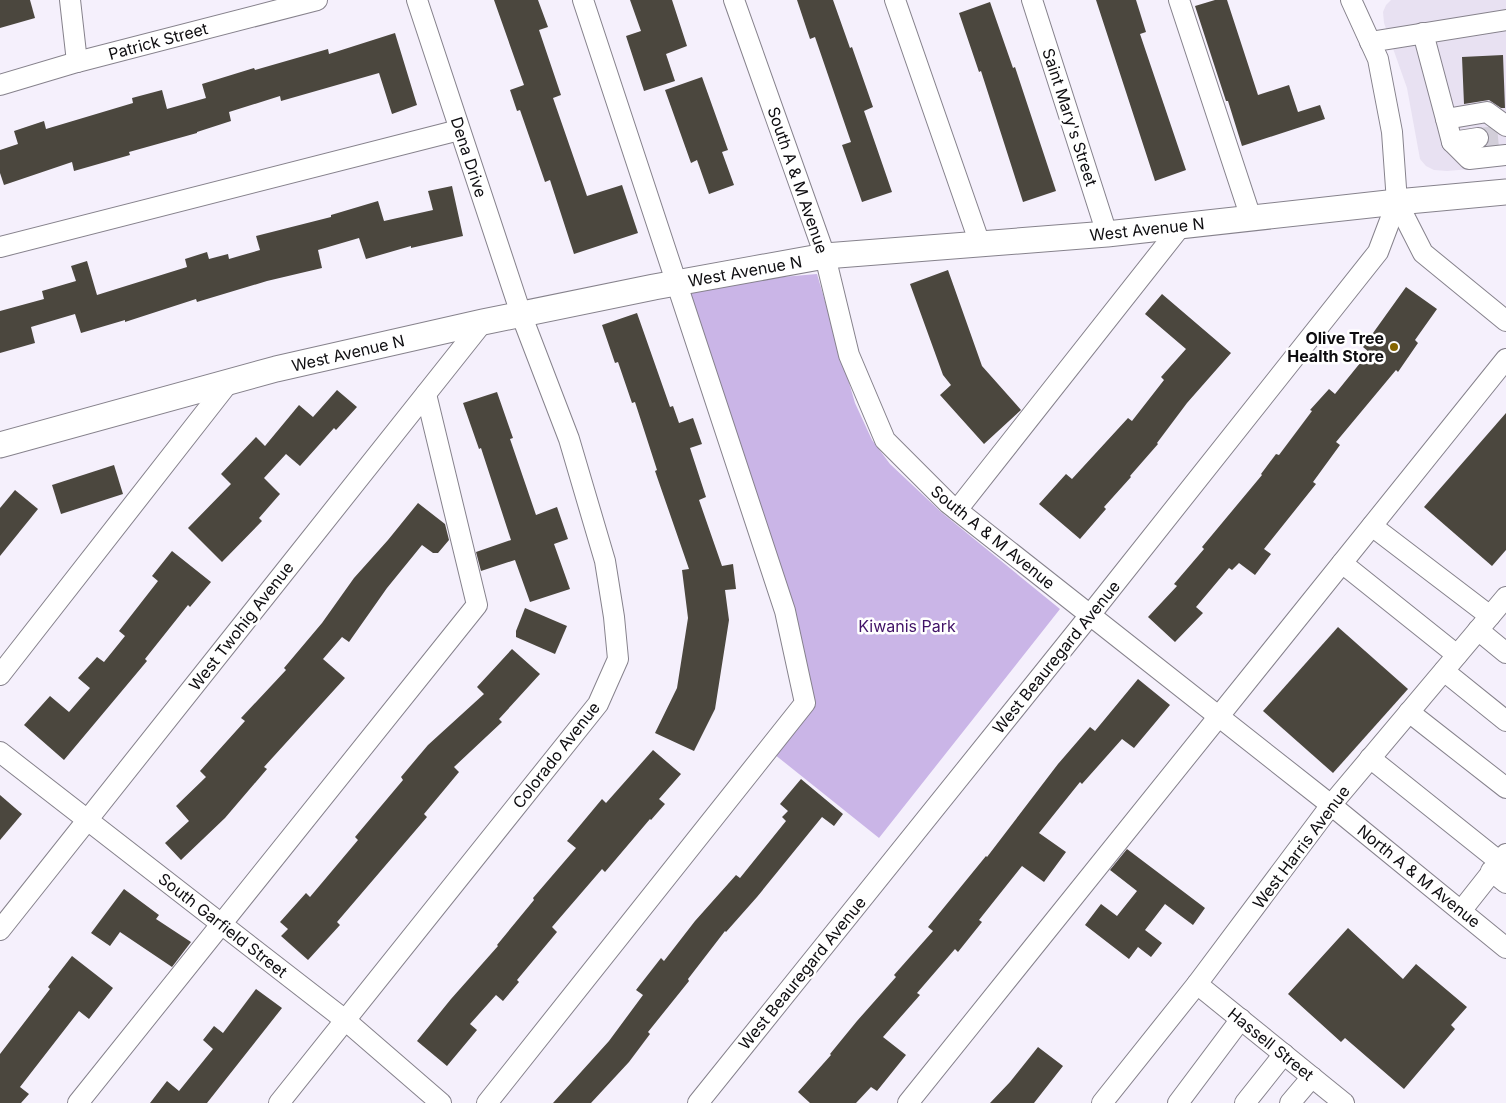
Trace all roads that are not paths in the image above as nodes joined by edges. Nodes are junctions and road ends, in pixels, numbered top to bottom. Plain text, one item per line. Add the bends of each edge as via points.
1 (70, 0) edge
2 (317, 0) edge
3 (417, 0) edge
4 (583, 0) edge
5 (734, 0) edge
6 (895, 0) edge
7 (1032, 0) edge
8 (1179, 0) edge
9 (1356, 2) edge
10 (1506, 20) edge
11 (1423, 33) junction
12 (1370, 42) junction
13 (77, 62) junction
14 (0, 85) edge
15 (1446, 119) junction
16 (460, 130) junction
17 (1504, 132) edge
18 (1478, 138) tunnel mouth
19 (1452, 142) junction
20 (1506, 156) edge
21 (1506, 192) edge
22 (1397, 202) junction
23 (1251, 218) junction
24 (1181, 226) junction
25 (1107, 234) junction
26 (980, 244) junction
27 (0, 247) edge
28 (825, 256) junction
29 (677, 283) junction
30 (521, 314) junction
31 (1506, 321) edge
32 (483, 322) junction
33 (1506, 359) edge
34 (230, 382) junction
35 (426, 394) junction
36 (0, 445) edge
37 (957, 510) junction
38 (1372, 526) junction
39 (1342, 563) junction
40 (1506, 597) edge
41 (1090, 616) junction
42 (1484, 623) junction
43 (1506, 654) edge
44 (1457, 655) junction
45 (1444, 670) junction
46 (0, 675) edge
47 (1409, 712) junction
48 (1219, 716) junction
49 (1506, 720) edge
50 (0, 752) edge
51 (1370, 758) junction
52 (1506, 788) edge
53 (1331, 805) junction
54 (87, 820) junction
55 (1501, 868) edge
56 (1461, 911) junction
57 (221, 924) junction
58 (0, 930) edge
59 (1506, 948) edge
60 (1198, 984) junction
61 (1241, 1019) junction
62 (345, 1020) junction
63 (1284, 1054) junction
64 (1312, 1077) junction
65 (78, 1103) edge
66 (279, 1103) edge
67 (441, 1103) edge
68 (487, 1103) edge
69 (698, 1103) edge
70 (908, 1103) edge
71 (1102, 1103) edge
72 (1178, 1103) edge
73 (1245, 1103) edge
74 (1290, 1103) edge
75 (1344, 1103) edge

1 - 13 street
2 - 13 street, Patrick Street
3 - 16 street, Dena Drive
4 - 29 street
5 - 28 street, South A & M Avenue
6 - 26 street
7 - 25 street, Saint Mary's Street
8 - 23 street
9 - 12 street
10 - 11 street
11 - 12 street
11 - 15 street
12 - 22 street via 1378,59 1392,132
13 - 14 street, Patrick Street
15 - 17 street via 1487,112
15 - 19 street
16 - 27 street
16 - 30 street, Dena Drive
18 - 19 street
19 - 20 street via 1469,159
21 - 22 main road, West Avenue N
22 - 23 main road, West Avenue N
22 - 31 street via 1423,253
22 - 41 street, West Beauregard Avenue via 1378,252
23 - 24 main road, West Avenue N
24 - 25 main road, West Avenue N
24 - 37 street
25 - 26 main road, West Avenue N
26 - 28 main road, West Avenue N
28 - 29 main road, West Avenue N
28 - 37 street, South A & M Avenue via 849,355 885,440
29 - 30 main road, West Avenue N
29 - 68 street via 785,611 806,703
30 - 32 main road, West Avenue N
30 - 62 street, Colorado Avenue via 569,439 605,561 618,659 598,704
32 - 34 main road, West Avenue N
32 - 35 street, West Twohig Avenue
33 - 38 street
34 - 36 main road, West Avenue N
34 - 46 street
35 - 54 street, West Twohig Avenue
35 - 57 street via 477,605
37 - 41 street, South A & M Avenue
38 - 39 street
38 - 42 street
39 - 44 street
39 - 48 street
40 - 42 street, West Harris Avenue
41 - 48 street, South A & M Avenue
41 - 69 street, West Beauregard Avenue
42 - 43 street
42 - 44 street, West Harris Avenue
44 - 45 street, West Harris Avenue
45 - 47 street, West Harris Avenue
45 - 49 street
47 - 51 street, West Harris Avenue
47 - 52 street
48 - 53 street, South A & M Avenue
48 - 70 street
50 - 54 street, South Garfield Street
51 - 53 street, West Harris Avenue
51 - 55 street
53 - 56 street, North A & M Avenue
53 - 60 street, West Harris Avenue
54 - 57 street, South Garfield Street
54 - 58 street, West Twohig Avenue
55 - 56 street
56 - 59 street, North A & M Avenue
57 - 62 street, South Garfield Street
57 - 65 street
60 - 61 street, Hassell Street
60 - 71 street, West Harris Avenue
61 - 63 street, Hassell Street
61 - 72 street
62 - 66 street, Colorado Avenue
62 - 67 street, South Garfield Street
63 - 64 street, Hassell Street
63 - 73 street
64 - 74 street
64 - 75 street, Hassell Street

